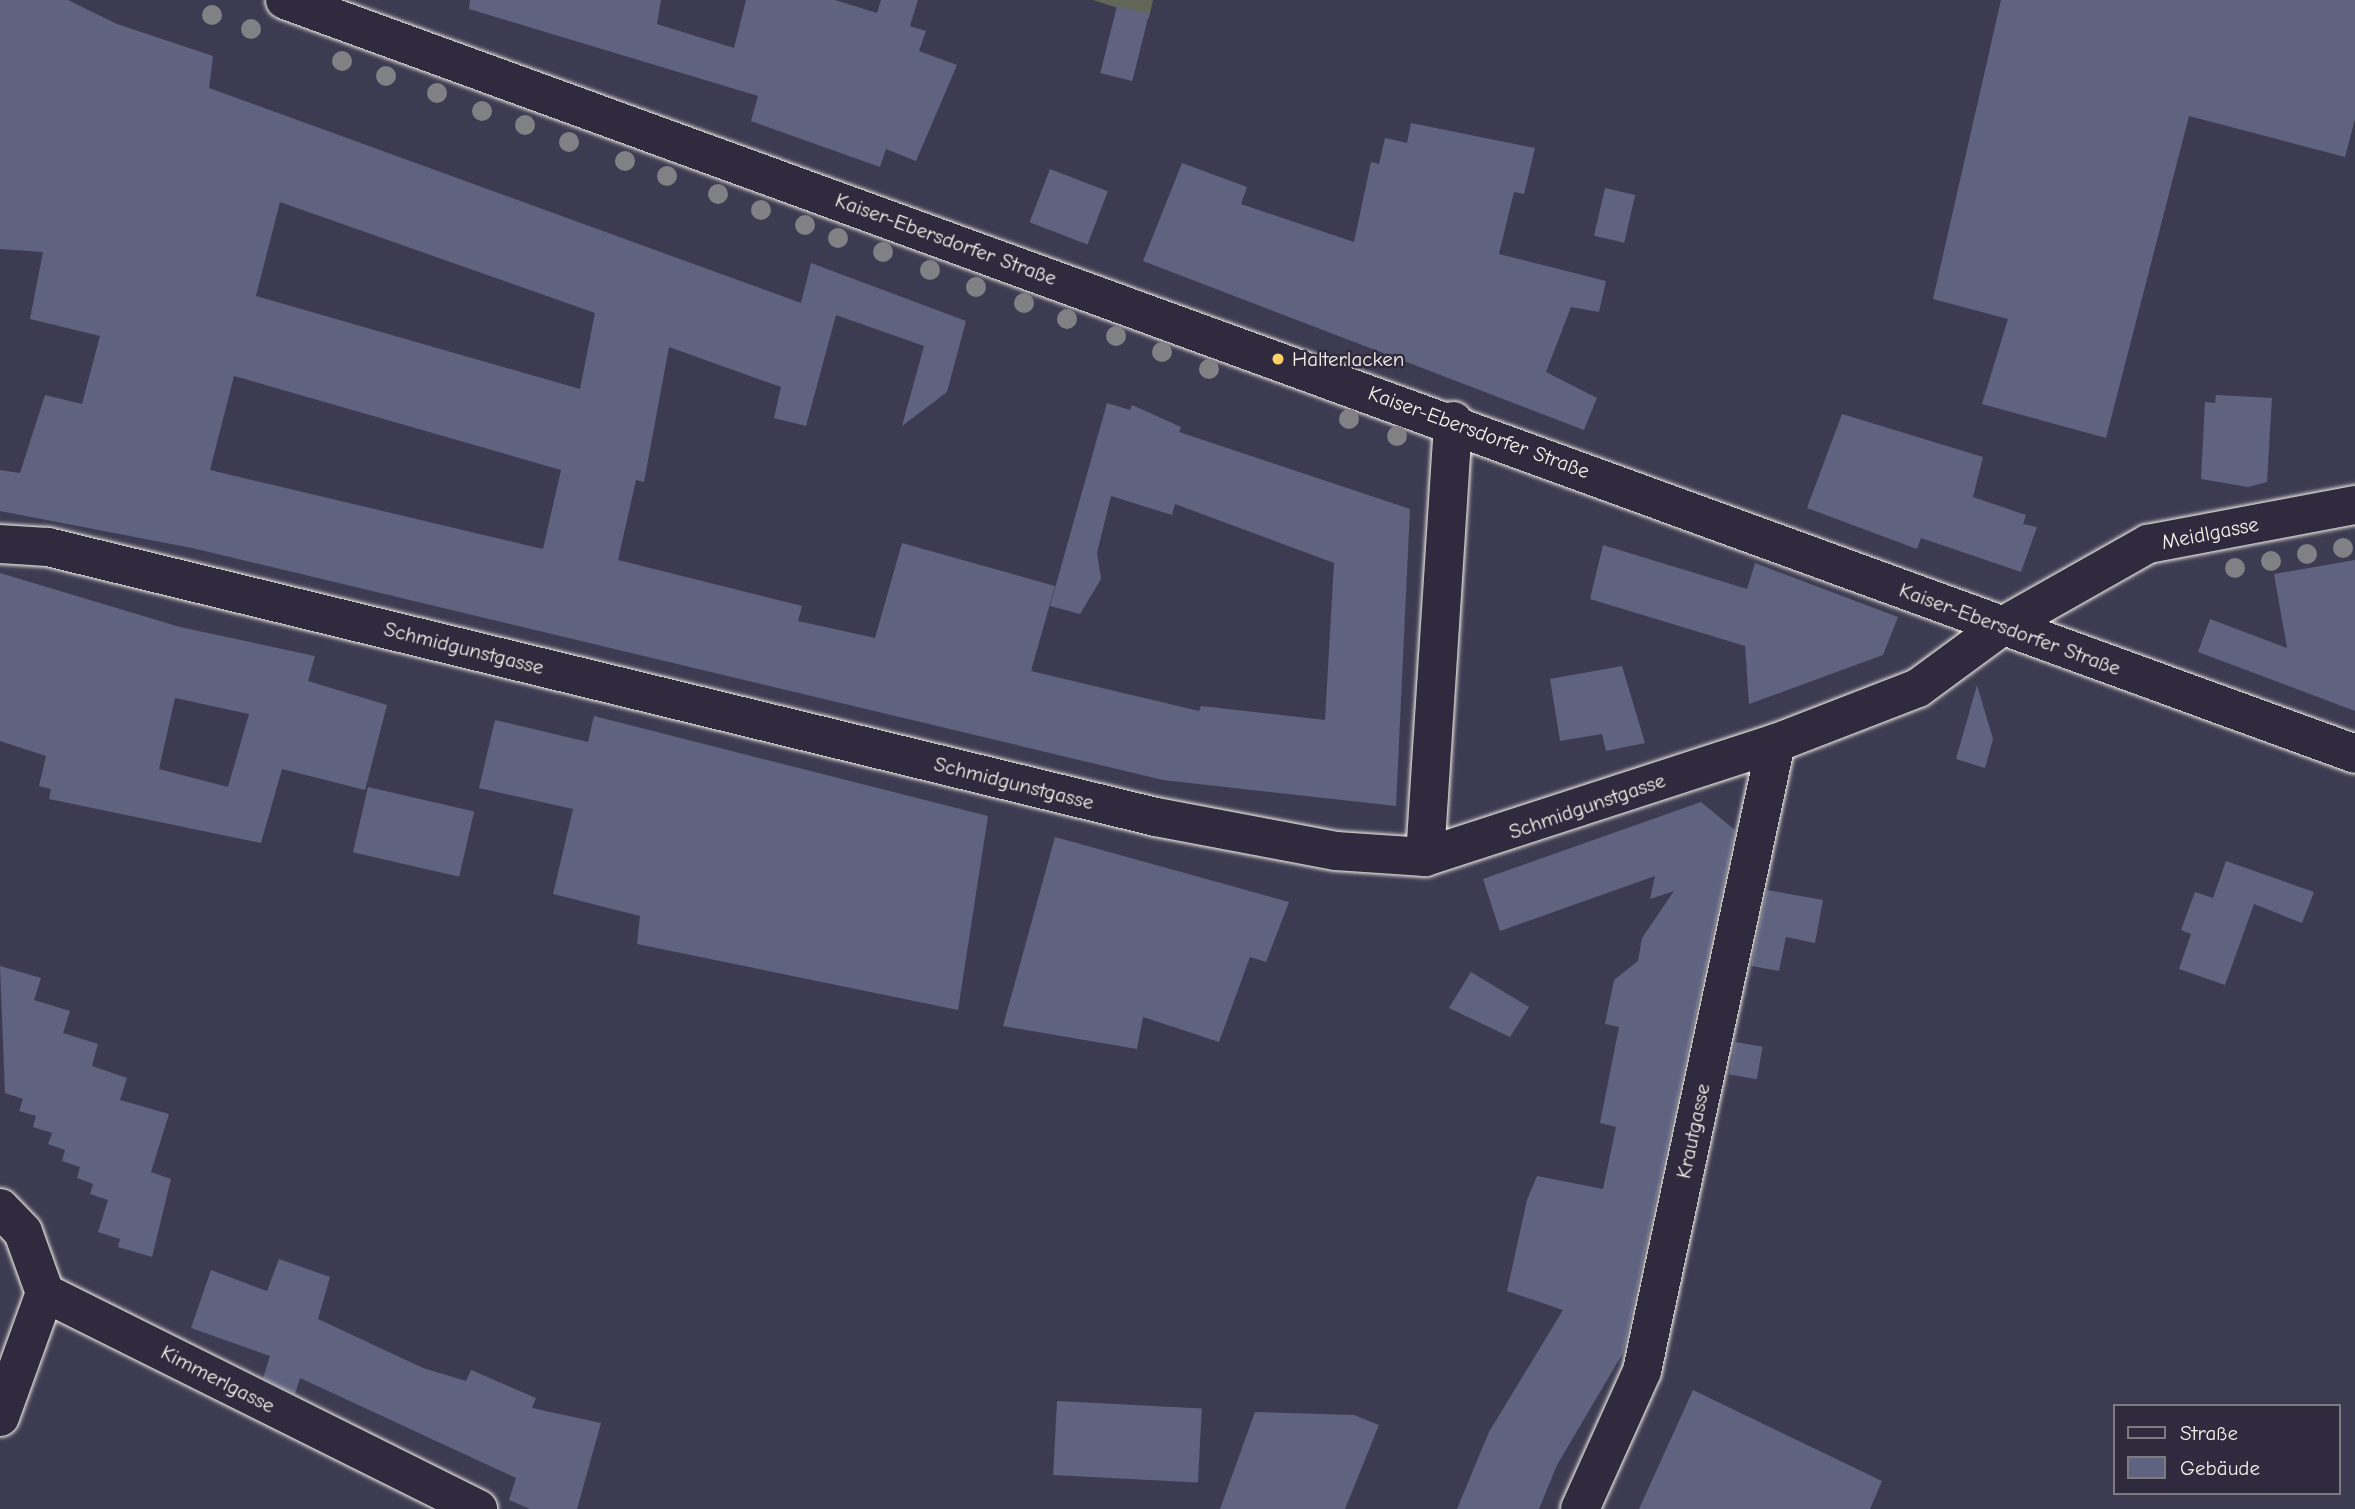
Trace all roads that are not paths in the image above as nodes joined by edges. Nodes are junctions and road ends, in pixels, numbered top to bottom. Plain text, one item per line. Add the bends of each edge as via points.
1 (285, 0) edge
2 (1453, 421) junction
3 (2355, 505) edge
4 (0, 544) edge
5 (2001, 627) junction
6 (1776, 743) junction
7 (2355, 754) edge
8 (1425, 857) junction
9 (0, 1208) edge
10 (45, 1293) junction
11 (0, 1418) edge
12 (478, 1509) edge
13 (1580, 1509) edge

1 - 2 street, Kaiser-Ebersdorfer Straße
2 - 5 street, Kaiser-Ebersdorfer Straße
2 - 8 street
3 - 5 street, Meidlgasse via 2148,544
4 - 8 street, Schmidgunstgasse via 48,547 1156,817 1336,851
5 - 6 street, Schmidgunstgasse via 1918,688
5 - 7 street, Kaiser-Ebersdorfer Straße
6 - 8 street, Schmidgunstgasse
6 - 13 street, Krautgasse via 1642,1371
9 - 10 street via 23,1233
10 - 11 street
10 - 12 street, Kimmerlgasse

